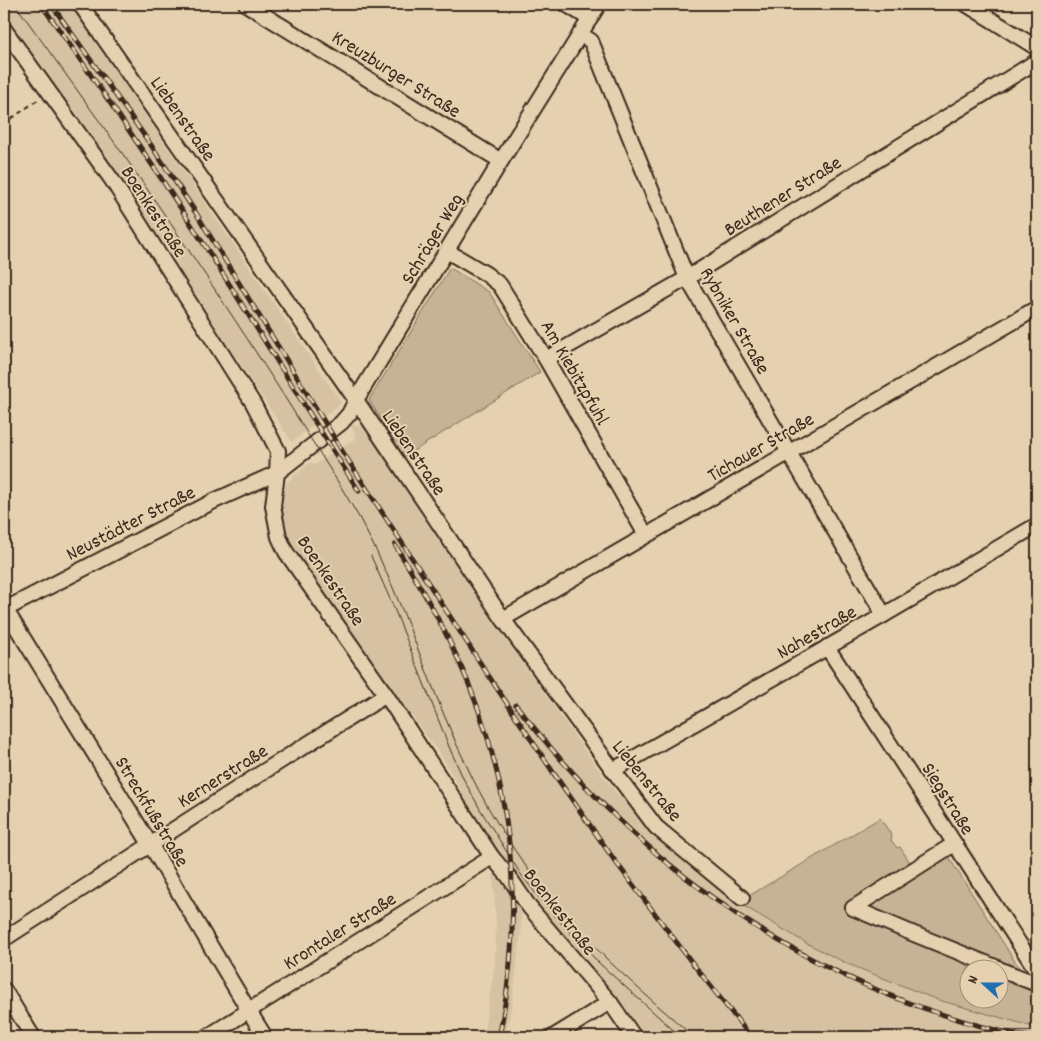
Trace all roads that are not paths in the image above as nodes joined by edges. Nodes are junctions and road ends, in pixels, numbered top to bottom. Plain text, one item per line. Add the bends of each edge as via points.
1 (80, 4) edge
2 (246, 4) edge
3 (566, 4) edge
4 (599, 4) edge
5 (966, 4) edge
6 (590, 19) junction
7 (4, 28) edge
8 (580, 34) junction
9 (1037, 48) edge
10 (1037, 61) edge
11 (501, 161) junction
12 (446, 251) junction
13 (687, 278) junction
14 (1037, 308) edge
15 (546, 359) junction
16 (356, 400) junction
17 (790, 452) junction
18 (277, 473) junction
19 (1037, 525) edge
20 (646, 535) junction
21 (4, 608) edge
22 (884, 615) junction
23 (503, 619) junction
24 (828, 647) junction
25 (386, 695) junction
26 (613, 770) junction
27 (150, 844) junction
28 (954, 844) junction
29 (492, 857) junction
30 (742, 898) dead end
31 (4, 939) edge
32 (972, 958) edge
33 (1037, 971) edge
34 (1008, 973) edge
35 (1037, 984) edge
36 (4, 990) edge
37 (610, 1002) junction
38 (248, 1011) junction
39 (33, 1037) edge
40 (207, 1037) edge
41 (265, 1037) edge
42 (553, 1037) edge
43 (634, 1037) edge

1 - 16 street, Liebenstraße
2 - 11 street, Kreuzburger Straße
3 - 6 street
4 - 6 street, Schräger Weg
5 - 9 street
6 - 8 street, Schräger Weg
7 - 18 street, Boenkestraße via 112,180 253,403 278,451
8 - 11 street, Schräger Weg
8 - 13 street, Rybniker Straße via 591,41
10 - 13 street, Beuthener Straße
11 - 12 street, Schräger Weg
12 - 15 street, Am Kiebitzpfuhl via 500,285
12 - 16 street, Schräger Weg
13 - 15 street, Beuthener Straße
13 - 17 street, Rybniker Straße
14 - 17 street, Tichauer Straße
15 - 20 street, Am Kiebitzpfuhl
16 - 18 street, Schräger Weg via 341,423
16 - 23 street, Liebenstraße
17 - 20 street, Tichauer Straße
17 - 22 street, Rybniker Straße
18 - 21 street, Neustädter Straße via 214,501
18 - 25 street, Boenkestraße via 273,506 279,537 286,552
19 - 22 street, Nahestraße
20 - 23 street, Tichauer Straße
21 - 27 street, Streckfußstraße
22 - 24 street, Nahestraße
23 - 26 street, Liebenstraße
24 - 26 street, Nahestraße
24 - 28 street, Siegstraße
25 - 27 street, Kernerstraße
25 - 29 street, Boenkestraße
26 - 30 street, Liebenstraße via 656,827
27 - 31 street, Kernerstraße
27 - 38 street, Streckfußstraße
28 - 32 street via 853,908
28 - 33 street, Siegstraße
29 - 37 street, Boenkestraße via 530,908
29 - 38 street, Krontaler Straße
34 - 35 street
36 - 39 street
37 - 42 street
37 - 43 street, Boenkestraße
38 - 40 street, Krontaler Straße
38 - 41 street, Streckfußstraße

